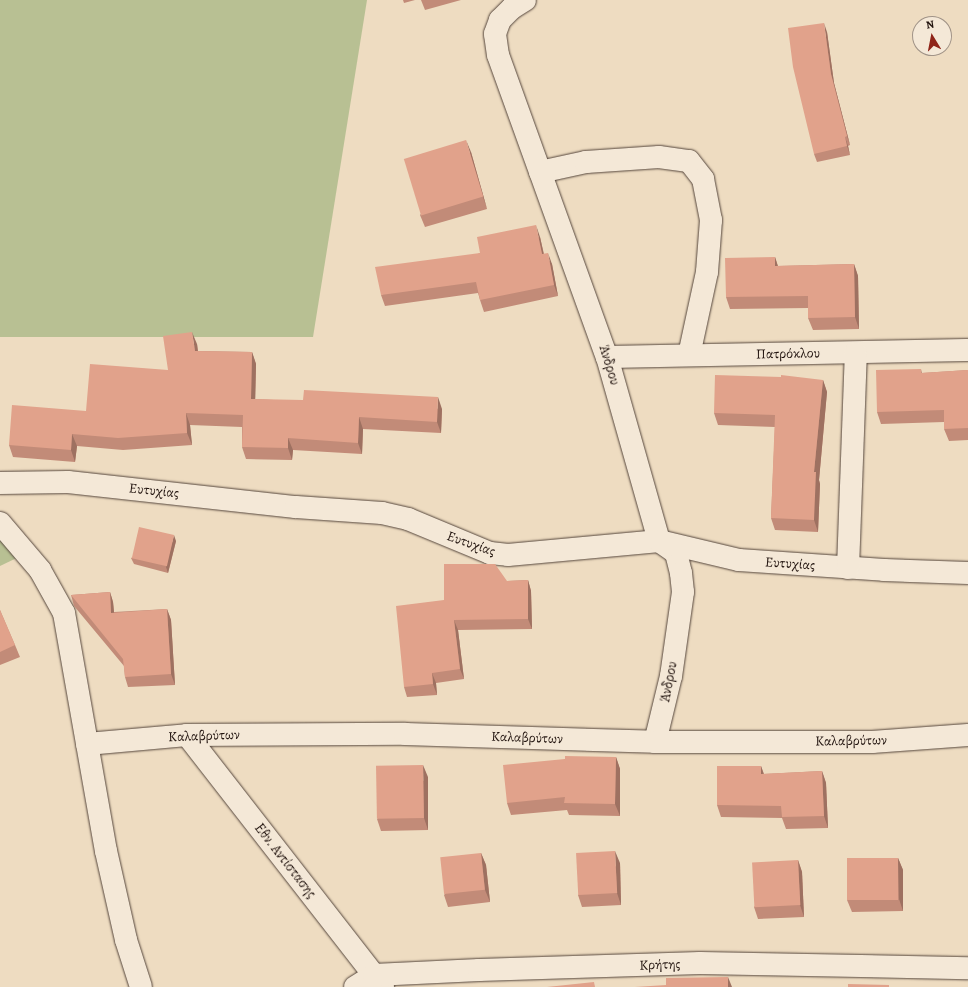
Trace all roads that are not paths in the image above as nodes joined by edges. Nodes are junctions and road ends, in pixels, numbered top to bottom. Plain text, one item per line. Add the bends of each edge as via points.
1 (525, 0) edge
2 (540, 172) junction
3 (968, 350) edge
4 (856, 353) junction
5 (689, 355) junction
6 (607, 357) junction
7 (0, 483) edge
8 (4, 526) edge
9 (659, 541) junction
10 (848, 568) junction
11 (968, 573) edge
12 (187, 735) junction
13 (968, 735) edge
14 (655, 742) junction
15 (87, 744) junction
16 (968, 968) edge
17 (378, 981) edge
18 (141, 987) edge
19 (356, 987) edge

1 - 2 street, Άνδρου via 500,20 495,34 498,55
2 - 5 street via 586,162 659,157 689,161 703,179 711,220 707,272
2 - 6 street, Άνδρου
3 - 4 street, Πατρόκλου
4 - 5 street, Πατρόκλου
4 - 10 street
5 - 6 street, Πατρόκλου
6 - 9 street, Άνδρου
7 - 9 street, Ευτυχίας via 68,482 296,507 382,513 408,519 490,553 508,555
8 - 15 street via 40,570 64,614
9 - 10 street, Ευτυχίας via 739,560
9 - 14 street, Άνδρου via 676,552 683,592 671,676
10 - 11 street, Ευτυχίας
12 - 14 street, Καλαβρύτων via 405,734
12 - 15 street, Καλαβρύτων
12 - 17 street, Εθν. Αντίστασης
13 - 14 street, Καλαβρύτων via 872,742
15 - 18 street via 106,851 126,940
16 - 17 street, Κρήτης via 700,963
17 - 19 street

